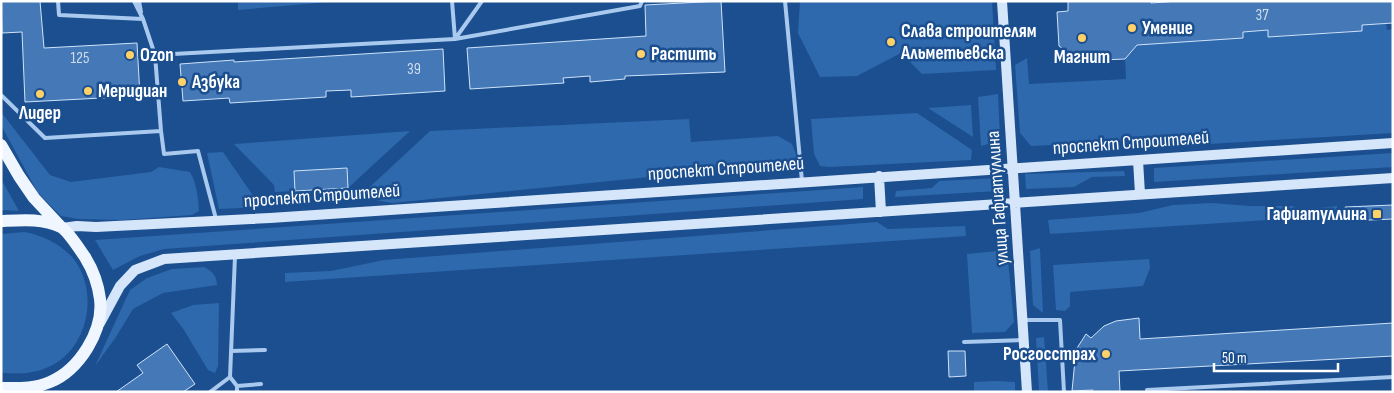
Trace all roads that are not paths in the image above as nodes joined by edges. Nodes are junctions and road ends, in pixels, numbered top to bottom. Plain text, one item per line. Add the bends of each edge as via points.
1 (58, 1) edge
2 (134, 1) edge
3 (139, 1) edge
4 (452, 1) edge
5 (482, 1) edge
6 (642, 1) edge
7 (785, 1) edge
8 (1002, 1) edge
9 (143, 19) junction
10 (455, 39) junction
11 (155, 55) junction
12 (1, 94) edge
13 (161, 131) junction
14 (1393, 143) edge
15 (1, 145) edge
16 (1138, 160) junction
17 (1014, 168) junction
18 (879, 176) junction
19 (1393, 178) edge
20 (802, 182) junction
21 (1140, 194) junction
22 (1016, 203) junction
23 (881, 212) junction
24 (1, 221) edge
25 (217, 221) junction
26 (62, 228) junction
27 (235, 254) junction
28 (1023, 320) junction
29 (97, 328) junction
30 (1024, 340) junction
31 (964, 342) dead end
32 (265, 350) dead end
33 (231, 351) junction
34 (230, 377) junction
35 (1393, 377) edge
36 (261, 384) dead end
37 (237, 386) junction
38 (1, 388) edge
39 (210, 392) edge
40 (237, 392) edge
41 (1027, 392) edge
42 (1064, 392) edge
43 (1147, 392) edge

1 - 9 lane via 59,15
2 - 9 lane
3 - 9 lane
4 - 10 lane
5 - 10 lane
6 - 10 lane via 640,6
7 - 20 lane
8 - 17 street, улица Гафиатуллина
9 - 11 lane
10 - 11 lane
11 - 13 lane
12 - 13 lane via 45,138
13 - 25 lane via 164,154 198,151
14 - 16 street, проспект Строителей
15 - 26 main road via 34,198
16 - 17 street, проспект Строителей
16 - 21 street
17 - 18 street, проспект Строителей
17 - 22 street, улица Гафиатуллина
18 - 20 street, проспект Строителей
18 - 23 street
19 - 21 street
20 - 25 street, проспект Строителей
21 - 22 street
22 - 23 street
22 - 28 street, улица Гафиатуллина
23 - 27 street
24 - 26 main road via 35,220
25 - 26 street, проспект Строителей
26 - 29 main road via 94,272 100,301
27 - 29 street via 164,259 136,270 120,286
27 - 33 lane
28 - 30 street, улица Гафиатуллина
28 - 42 lane via 1060,320
29 - 38 main road via 86,351 70,370 51,382 25,389
30 - 31 lane
30 - 41 street, улица Гафиатуллина
32 - 33 lane
33 - 34 lane
34 - 37 lane
34 - 39 lane
35 - 43 lane
36 - 37 lane
37 - 40 lane

